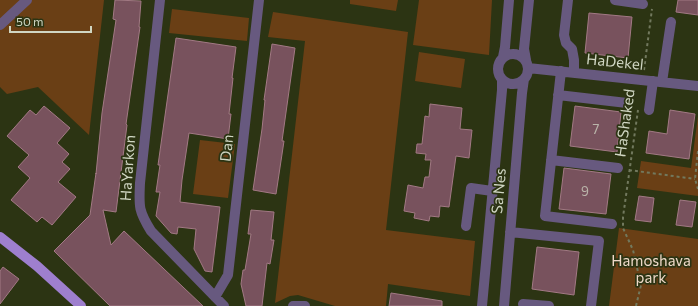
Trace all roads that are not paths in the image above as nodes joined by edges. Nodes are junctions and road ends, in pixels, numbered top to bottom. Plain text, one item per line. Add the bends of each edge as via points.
1 (27, 0) edge
2 (160, 0) edge
3 (259, 0) edge
4 (510, 0) edge
5 (529, 0) edge
6 (568, 0) edge
7 (615, 0) edge
8 (647, 6) road end
9 (671, 22) dead end
10 (0, 25) edge
11 (503, 57) junction
12 (527, 64) junction
13 (561, 71) junction
14 (574, 73) junction
15 (524, 79) junction
16 (502, 80) junction
17 (658, 82) junction
18 (698, 86) edge
19 (558, 95) junction
20 (627, 103) dead end
21 (649, 110) dead end
22 (551, 160) junction
23 (618, 168) dead end
24 (492, 191) junction
25 (612, 224) dead end
26 (466, 226) dead end
27 (510, 232) junction
28 (0, 237) edge
29 (215, 297) junction
30 (523, 304) dead end
31 (81, 306) edge
32 (224, 306) edge
33 (293, 306) edge
34 (305, 306) edge
35 (482, 306) edge
36 (504, 306) edge
37 (549, 306) edge
38 (591, 306) edge

1 - 10 street
2 - 29 street, HaYarkon via 139,206 151,231
3 - 29 street, Dan via 228,275
4 - 11 street
5 - 12 street via 524,49
6 - 14 street via 564,35 566,43 572,49
7 - 8 street
9 - 17 street
11 - 12 street via 518,54
11 - 16 street via 498,65
12 - 13 street, HaDekel
12 - 15 street via 528,72
13 - 14 street, HaDekel
13 - 19 street
14 - 17 street, HaDekel
15 - 16 street via 516,84
15 - 27 street, Sa Nes
16 - 24 street, Sa Nes
17 - 18 street, HaDekel
17 - 21 street
19 - 20 street
19 - 22 street
22 - 23 street
22 - 25 street via 545,216
24 - 26 street via 471,188
24 - 35 street, Sa Nes
27 - 36 street, Sa Nes
27 - 38 street via 599,241
28 - 31 main road
29 - 32 street, HaYarkon
30 - 37 street
33 - 34 street

